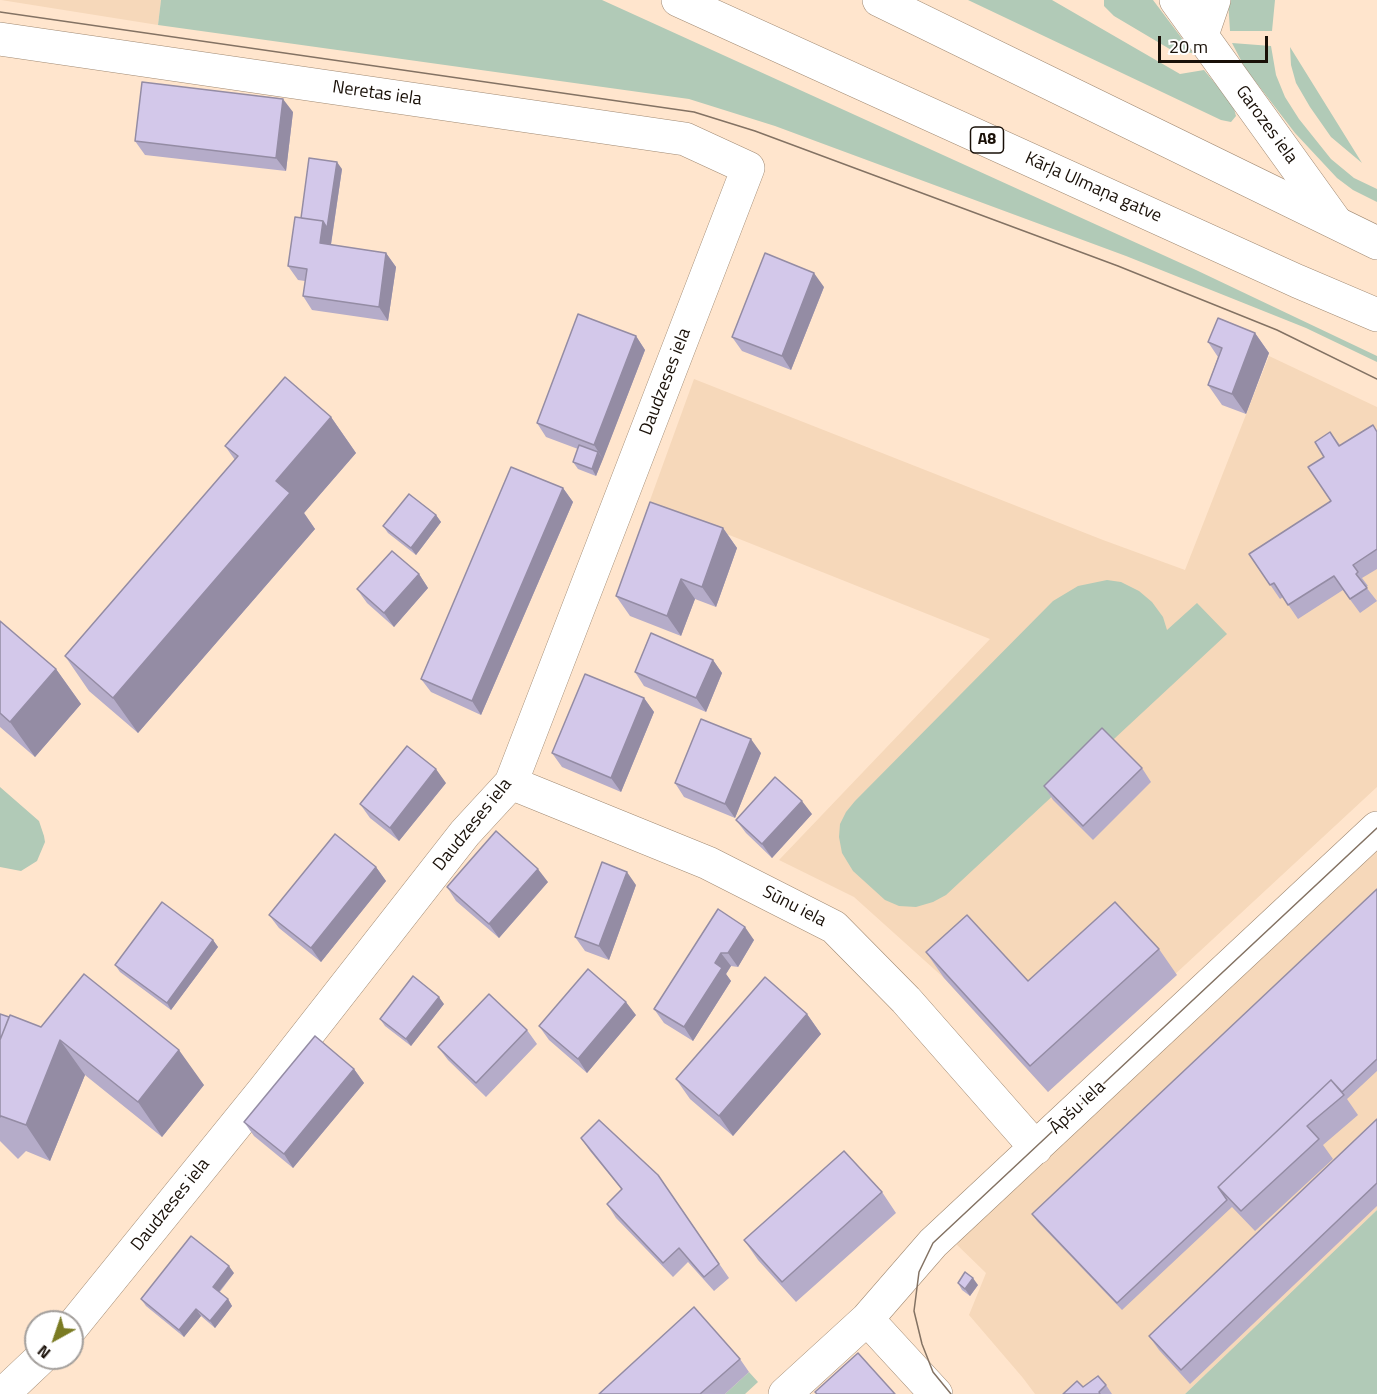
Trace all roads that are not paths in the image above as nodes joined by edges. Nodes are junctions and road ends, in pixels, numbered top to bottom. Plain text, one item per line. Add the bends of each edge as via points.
1 (678, 0) edge
2 (879, 0) edge
3 (1176, 0) edge
4 (1214, 0) edge
5 (1202, 35) junction
6 (0, 39) edge
7 (748, 168) joint
8 (1335, 221) junction
9 (1377, 243) edge
10 (1377, 315) edge
11 (511, 783) junction
12 (1377, 828) edge
13 (1036, 1148) junction
14 (84, 1312) edge
15 (867, 1319) junction
16 (28, 1370) edge
17 (3, 1394) edge
18 (785, 1394) edge
19 (936, 1394) edge

1 - 10 main road, Kārļa Ulmaņa gatve / A8
2 - 8 main road
3 - 5 main road, Garozes iela
4 - 5 main road
5 - 8 main road, Garozes iela
6 - 7 main road, Neretas iela via 685,139
7 - 11 main road, Daudzeses iela
8 - 9 main road
11 - 13 main road, Sūnu iela via 708,863 834,927 906,1000
11 - 14 main road, Daudzeses iela via 465,833
12 - 13 main road, Āpšu iela
13 - 15 main road, Āpšu iela via 933,1243
15 - 18 main road, Āpšu iela
15 - 19 main road
16 - 17 main road

